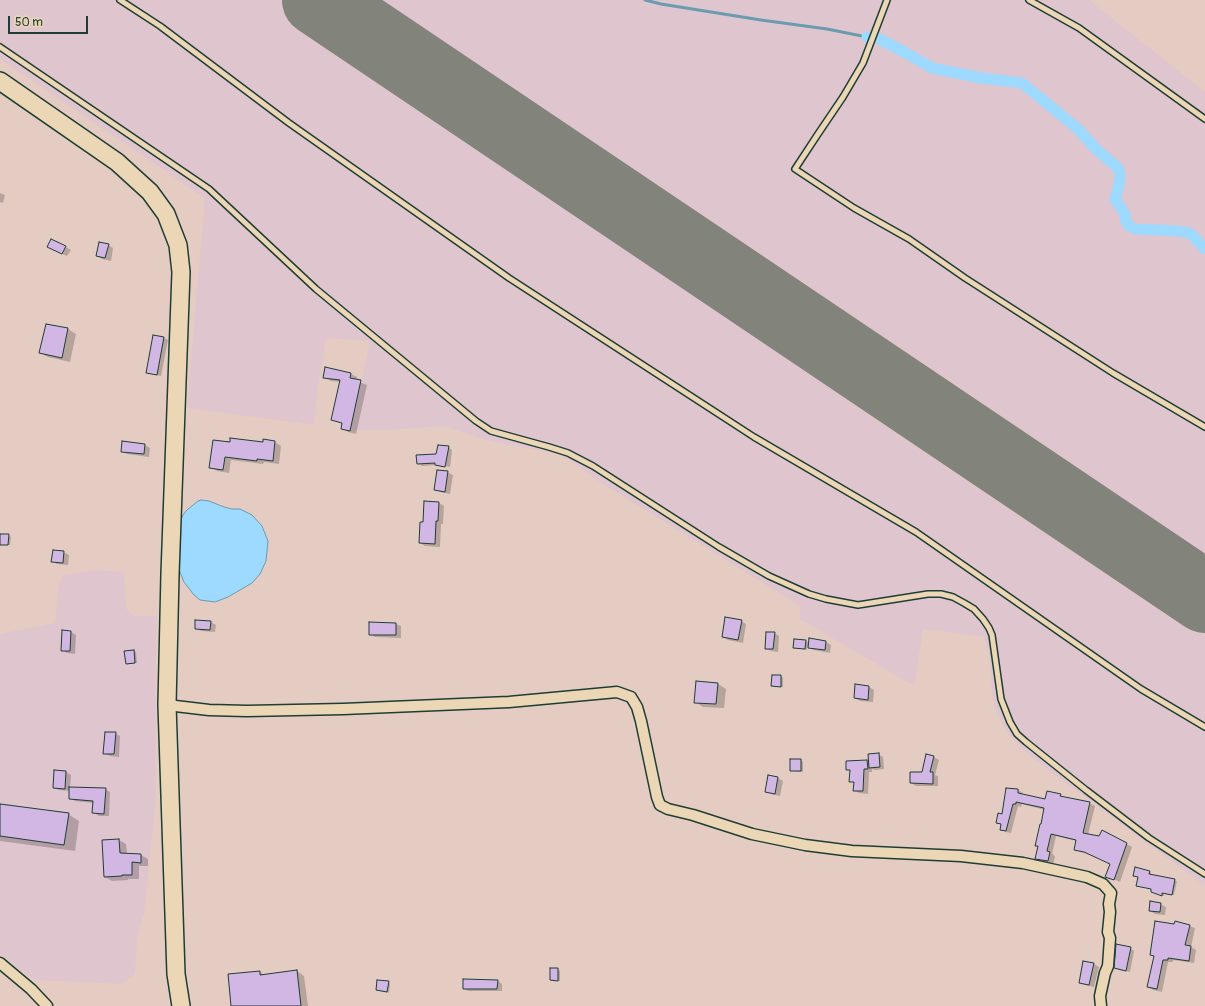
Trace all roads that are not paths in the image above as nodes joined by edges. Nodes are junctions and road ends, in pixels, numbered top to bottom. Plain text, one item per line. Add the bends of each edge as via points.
1 (120, 0) edge
2 (887, 0) edge
3 (1029, 0) edge
4 (0, 47) edge
5 (0, 81) edge
6 (1205, 119) edge
7 (1205, 427) edge
8 (167, 705) junction
9 (1205, 728) edge
10 (1205, 874) edge
11 (0, 963) edge
12 (47, 1006) edge
13 (181, 1006) edge
14 (1101, 1006) edge

1 - 9 lane via 160,26 288,123 509,278 754,437 916,532 1141,689
2 - 7 lane via 863,63 795,169 854,208 909,239 1113,373
3 - 6 lane via 1079,28
4 - 10 lane via 209,189 316,289 476,422 491,431 568,453 593,466 719,548 769,576 809,594 858,605 942,594 974,609 992,635 1001,699 1017,734 1149,838
5 - 8 highway via 117,162 150,192 166,214 178,245 181,272
8 - 13 highway via 176,974
8 - 14 street via 247,711 343,709 509,702 617,692 631,697 636,707 657,797 660,805 668,809 752,834 805,845 852,851 961,856 1023,863 1087,877 1103,884 1111,893 1108,966 1102,984
11 - 12 street

